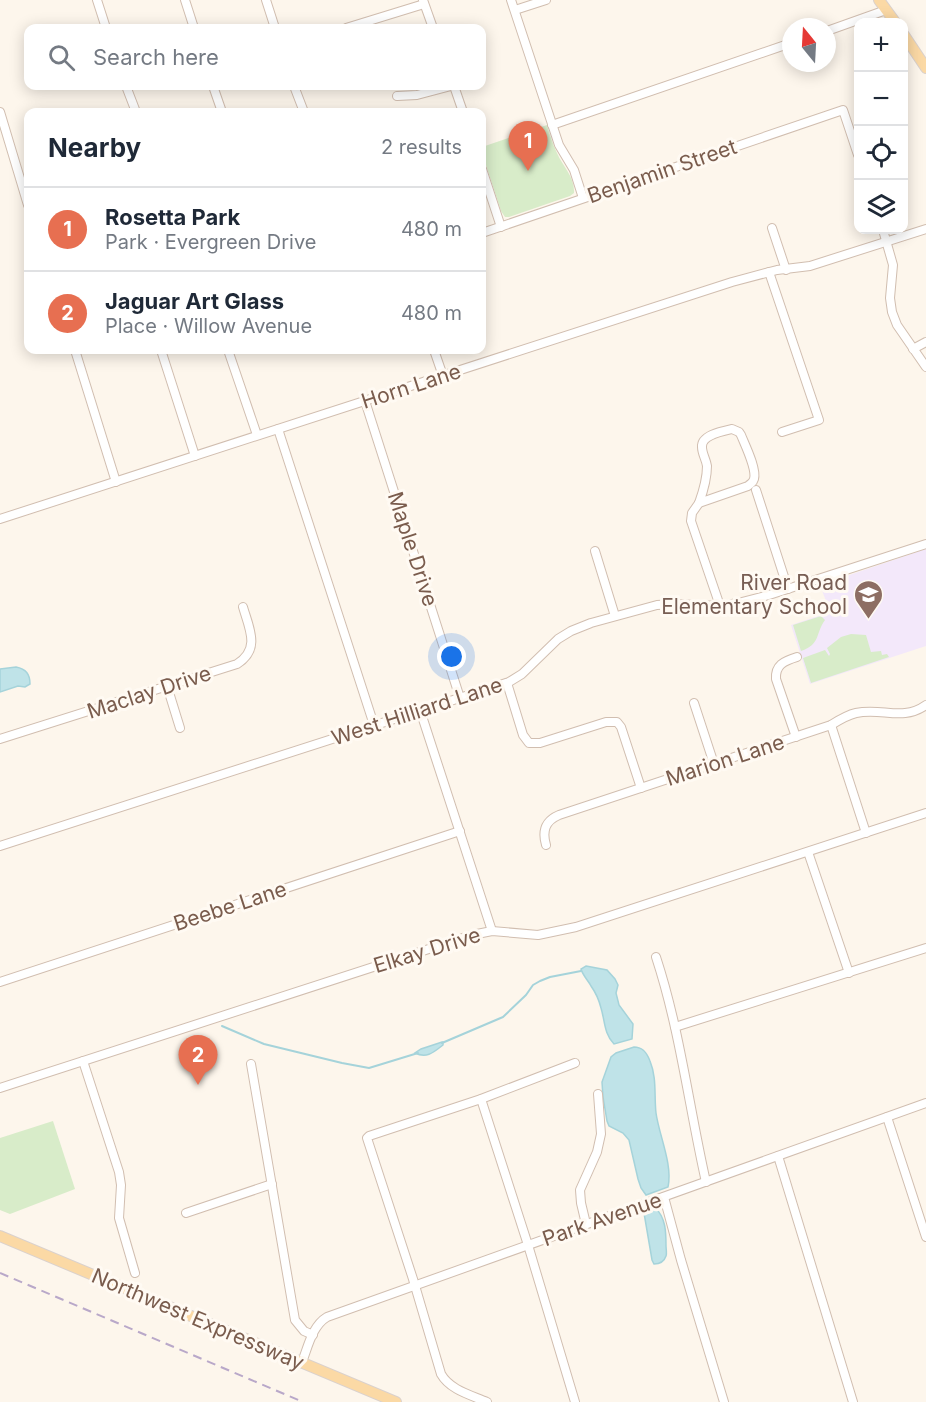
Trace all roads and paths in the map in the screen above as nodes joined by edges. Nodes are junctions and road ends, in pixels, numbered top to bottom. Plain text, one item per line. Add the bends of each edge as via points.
1 (97, 0) edge
2 (185, 0) edge
3 (266, 0) edge
4 (511, 0) edge
5 (546, 0) edge
6 (879, 0) edge
7 (424, 2) edge
8 (515, 10) junction
9 (886, 10) junction
10 (892, 18) edge
11 (105, 24) edge
12 (193, 24) edge
13 (274, 24) edge
14 (358, 24) edge
15 (431, 24) edge
16 (836, 28) edge
17 (908, 42) edge
18 (782, 46) edge
19 (926, 68) edge
20 (128, 90) edge
21 (214, 90) edge
22 (296, 90) edge
23 (437, 90) edge
24 (455, 90) edge
25 (397, 96) dead end
26 (134, 108) edge
27 (221, 108) edge
28 (302, 108) edge
29 (461, 108) edge
30 (0, 112) edge
31 (552, 124) junction
32 (854, 143) edge
33 (486, 181) edge
34 (24, 192) edge
35 (583, 198) junction
36 (501, 227) junction
37 (772, 228) dead end
38 (926, 229) edge
39 (486, 232) edge
40 (885, 234) edge
41 (888, 242) junction
42 (786, 270) junction
43 (769, 272) junction
44 (926, 342) edge
45 (914, 349) junction
46 (76, 354) edge
47 (161, 354) edge
48 (229, 354) edge
49 (435, 354) edge
50 (926, 367) edge
51 (443, 376) junction
52 (365, 401) junction
53 (278, 429) junction
54 (782, 432) dead end
55 (257, 435) junction
56 (195, 456) junction
57 (116, 482) junction
58 (756, 489) dead end
59 (699, 503) junction
60 (0, 517) edge
61 (926, 544) edge
62 (595, 551) dead end
63 (788, 589) junction
64 (720, 606) junction
65 (243, 607) dead end
66 (615, 616) junction
67 (797, 657) dead end
68 (507, 683) junction
69 (167, 686) junction
70 (460, 698) junction
71 (694, 703) dead end
72 (926, 705) edge
73 (420, 710) junction
74 (374, 725) junction
75 (831, 725) junction
76 (180, 728) dead end
77 (796, 737) junction
78 (0, 740) edge
79 (714, 764) junction
80 (641, 788) junction
81 (926, 813) edge
82 (460, 831) junction
83 (866, 833) junction
84 (546, 845) dead end
85 (0, 846) edge
86 (808, 852) junction
87 (492, 931) junction
88 (926, 948) edge
89 (656, 957) dead end
90 (849, 973) junction
91 (0, 982) edge
92 (675, 1027) junction
93 (83, 1061) junction
94 (574, 1063) dead end
95 (251, 1064) dead end
96 (0, 1088) edge
97 (598, 1094) dead end
98 (481, 1099) junction
99 (926, 1103) edge
100 (887, 1117) junction
101 (778, 1156) junction
102 (706, 1182) junction
103 (272, 1184) junction
104 (664, 1197) junction
105 (186, 1213) dead end
106 (586, 1224) junction
107 (925, 1232) edge
108 (0, 1236) edge
109 (528, 1245) junction
110 (135, 1273) dead end
111 (414, 1286) junction
112 (313, 1335) junction
113 (302, 1362) junction
114 (396, 1402) edge
115 (487, 1402) edge
116 (575, 1402) edge
117 (724, 1402) edge
118 (853, 1402) edge

1 - 11 street
2 - 12 street
3 - 13 street
4 - 8 street
5 - 8 street
6 - 9 main road
7 - 14 street
7 - 15 street
8 - 31 street
9 - 10 main road
9 - 16 street
17 - 19 main road
18 - 31 street
20 - 26 street
21 - 27 street
22 - 28 street
23 - 25 street
24 - 29 street
30 - 34 street
31 - 35 street
32 - 35 street, Benjamin Street via 843,110
33 - 36 street
35 - 36 street, Benjamin Street
36 - 39 street, Benjamin Street
37 - 42 street
38 - 41 street, Horn Lane
40 - 41 street
41 - 42 street, Horn Lane
41 - 45 street via 894,265 892,312
42 - 43 street, Horn Lane
43 - 51 street, Horn Lane
43 - 54 street via 819,420
44 - 45 street
45 - 50 street
46 - 57 street
47 - 56 street
48 - 55 street
49 - 51 street
51 - 52 street, Horn Lane
52 - 53 street, Horn Lane
52 - 70 street, Maple Drive
53 - 55 street, Horn Lane
53 - 74 street
55 - 56 street, Horn Lane
56 - 57 street, Horn Lane
57 - 60 street, Horn Lane
58 - 63 street
59 - 59 street via 707,466 702,442 709,436 736,430 755,477 747,486
59 - 64 street via 691,515 692,521
61 - 63 street, West Hilliard Lane
62 - 66 street
63 - 64 street, West Hilliard Lane
64 - 66 street, West Hilliard Lane via 657,605
65 - 69 street, Maclay Drive via 252,639 246,657 237,664
66 - 68 street, West Hilliard Lane via 565,634
67 - 77 street via 780,665 776,673
68 - 70 street, West Hilliard Lane
68 - 80 street via 525,744 618,719
69 - 76 street
69 - 78 street, Maclay Drive
70 - 73 street, West Hilliard Lane
71 - 79 street
72 - 75 street, Marion Lane via 899,714 855,713
73 - 74 street, West Hilliard Lane
73 - 82 street
74 - 85 street, West Hilliard Lane
75 - 77 street, Marion Lane
75 - 83 street
77 - 79 street, Marion Lane
79 - 80 street, Marion Lane
80 - 84 street, Marion Lane via 554,817 544,829
81 - 83 street, Elkay Drive
82 - 87 street
82 - 91 street, Beebe Lane
83 - 86 street, Elkay Drive
86 - 87 street, Elkay Drive via 565,930 538,935
86 - 90 street
87 - 93 street, Elkay Drive
88 - 90 street
89 - 92 street
90 - 92 street
92 - 102 street
93 - 96 street, Elkay Drive
93 - 110 street via 119,1172 119,1218
94 - 98 street
95 - 103 street
97 - 106 street via 601,1134 580,1190
98 - 109 street
98 - 111 street via 369,1136 367,1140
99 - 100 street, Park Avenue
100 - 101 street, Park Avenue
100 - 107 street
101 - 102 street, Park Avenue
101 - 118 street
102 - 104 street, Park Avenue
103 - 105 street
103 - 112 street via 295,1320
104 - 106 street, Park Avenue
104 - 117 street
106 - 109 street, Park Avenue
108 - 113 main road, Northwest Expressway
109 - 111 street, Park Avenue
109 - 116 street
111 - 112 street, Park Avenue via 327,1317
111 - 115 street via 444,1380
112 - 113 street, Park Avenue
113 - 114 main road, Northwest Expressway

